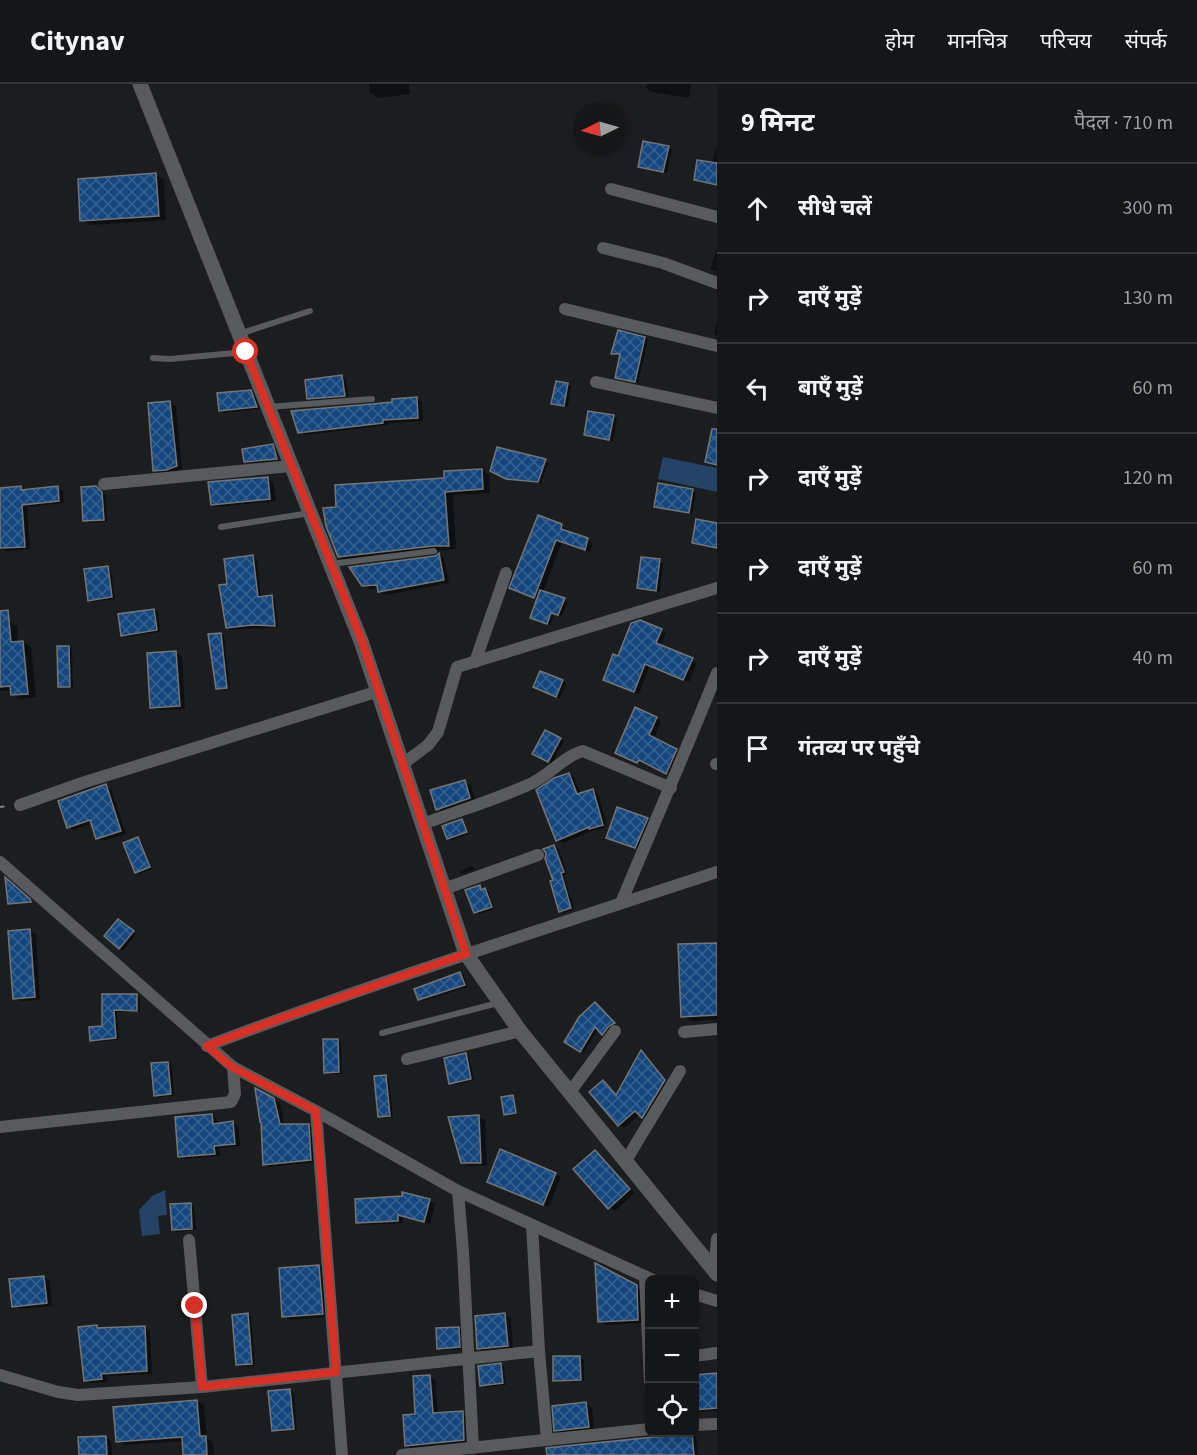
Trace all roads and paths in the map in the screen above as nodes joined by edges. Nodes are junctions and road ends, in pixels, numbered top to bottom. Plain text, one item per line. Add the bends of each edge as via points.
1 (140, 84) edge
2 (611, 189) dead end
3 (717, 217) edge
4 (603, 248) dead end
5 (717, 283) edge
6 (565, 309) dead end
7 (310, 311) dead end
8 (239, 334) junction
9 (717, 346) edge
10 (246, 352) junction
11 (153, 358) dead end
12 (596, 382) dead end
13 (372, 399) dead end
14 (267, 407) junction
15 (717, 408) edge
16 (291, 466) junction
17 (104, 484) dead end
18 (310, 513) junction
19 (221, 527) dead end
20 (434, 551) dead end
21 (331, 564) junction
22 (506, 573) dead end
23 (717, 588) edge
24 (475, 662) junction
25 (717, 673) edge
26 (379, 691) junction
27 (403, 764) junction
28 (670, 788) junction
29 (20, 805) dead end
30 (423, 824) junction
31 (538, 855) dead end
32 (0, 862) edge
33 (717, 872) edge
34 (444, 889) junction
35 (621, 903) junction
36 (466, 954) junction
37 (500, 1002) junction
38 (717, 1029) edge
39 (520, 1031) junction
40 (615, 1031) dead end
41 (684, 1032) dead end
42 (382, 1033) dead end
43 (207, 1046) junction
44 (407, 1059) dead end
45 (232, 1067) junction
46 (680, 1071) dead end
47 (570, 1092) junction
48 (316, 1111) junction
49 (0, 1127) edge
50 (625, 1162) junction
51 (458, 1191) junction
52 (532, 1225) junction
53 (717, 1239) edge
54 (189, 1240) dead end
55 (715, 1272) edge
56 (645, 1276) edge
57 (699, 1296) edge
58 (717, 1301) edge
59 (538, 1351) junction
60 (717, 1353) edge
61 (699, 1355) edge
62 (470, 1360) junction
63 (336, 1372) junction
64 (0, 1375) edge
65 (202, 1387) junction
66 (717, 1424) edge
67 (699, 1425) edge
68 (645, 1430) edge
69 (547, 1440) junction
70 (473, 1448) junction
71 (342, 1455) edge
72 (402, 1455) edge

1 - 8 street
2 - 3 street
4 - 5 street via 663,263
6 - 9 street
7 - 8 lane
8 - 10 street
10 - 11 lane
10 - 14 street
12 - 15 street
13 - 14 lane
14 - 16 street
16 - 17 street
16 - 18 street
18 - 19 lane
18 - 21 street
20 - 21 lane
21 - 26 street
22 - 24 street
23 - 24 street
24 - 27 street via 457,667 438,732 429,745
25 - 28 street
26 - 27 street
26 - 29 street
27 - 30 street
28 - 30 street via 583,751 528,786
28 - 35 street
30 - 34 street
31 - 34 street
32 - 43 street
33 - 35 street
34 - 36 street
35 - 36 street
36 - 37 street
36 - 43 street
37 - 39 street
37 - 42 lane
38 - 41 street
39 - 44 street
39 - 47 street
40 - 47 street
43 - 45 street
45 - 48 street
45 - 49 street via 235,1094 231,1102
46 - 50 street
47 - 50 street
48 - 51 street
48 - 63 street
50 - 55 street
51 - 52 street
51 - 62 street
52 - 56 street
52 - 59 street
53 - 55 street
54 - 65 street
57 - 58 street
59 - 62 street
59 - 69 street
60 - 61 street
62 - 63 street
62 - 70 street
63 - 65 street
63 - 71 street
64 - 65 street via 78,1395
66 - 67 street
68 - 69 street
69 - 70 street
70 - 72 street

